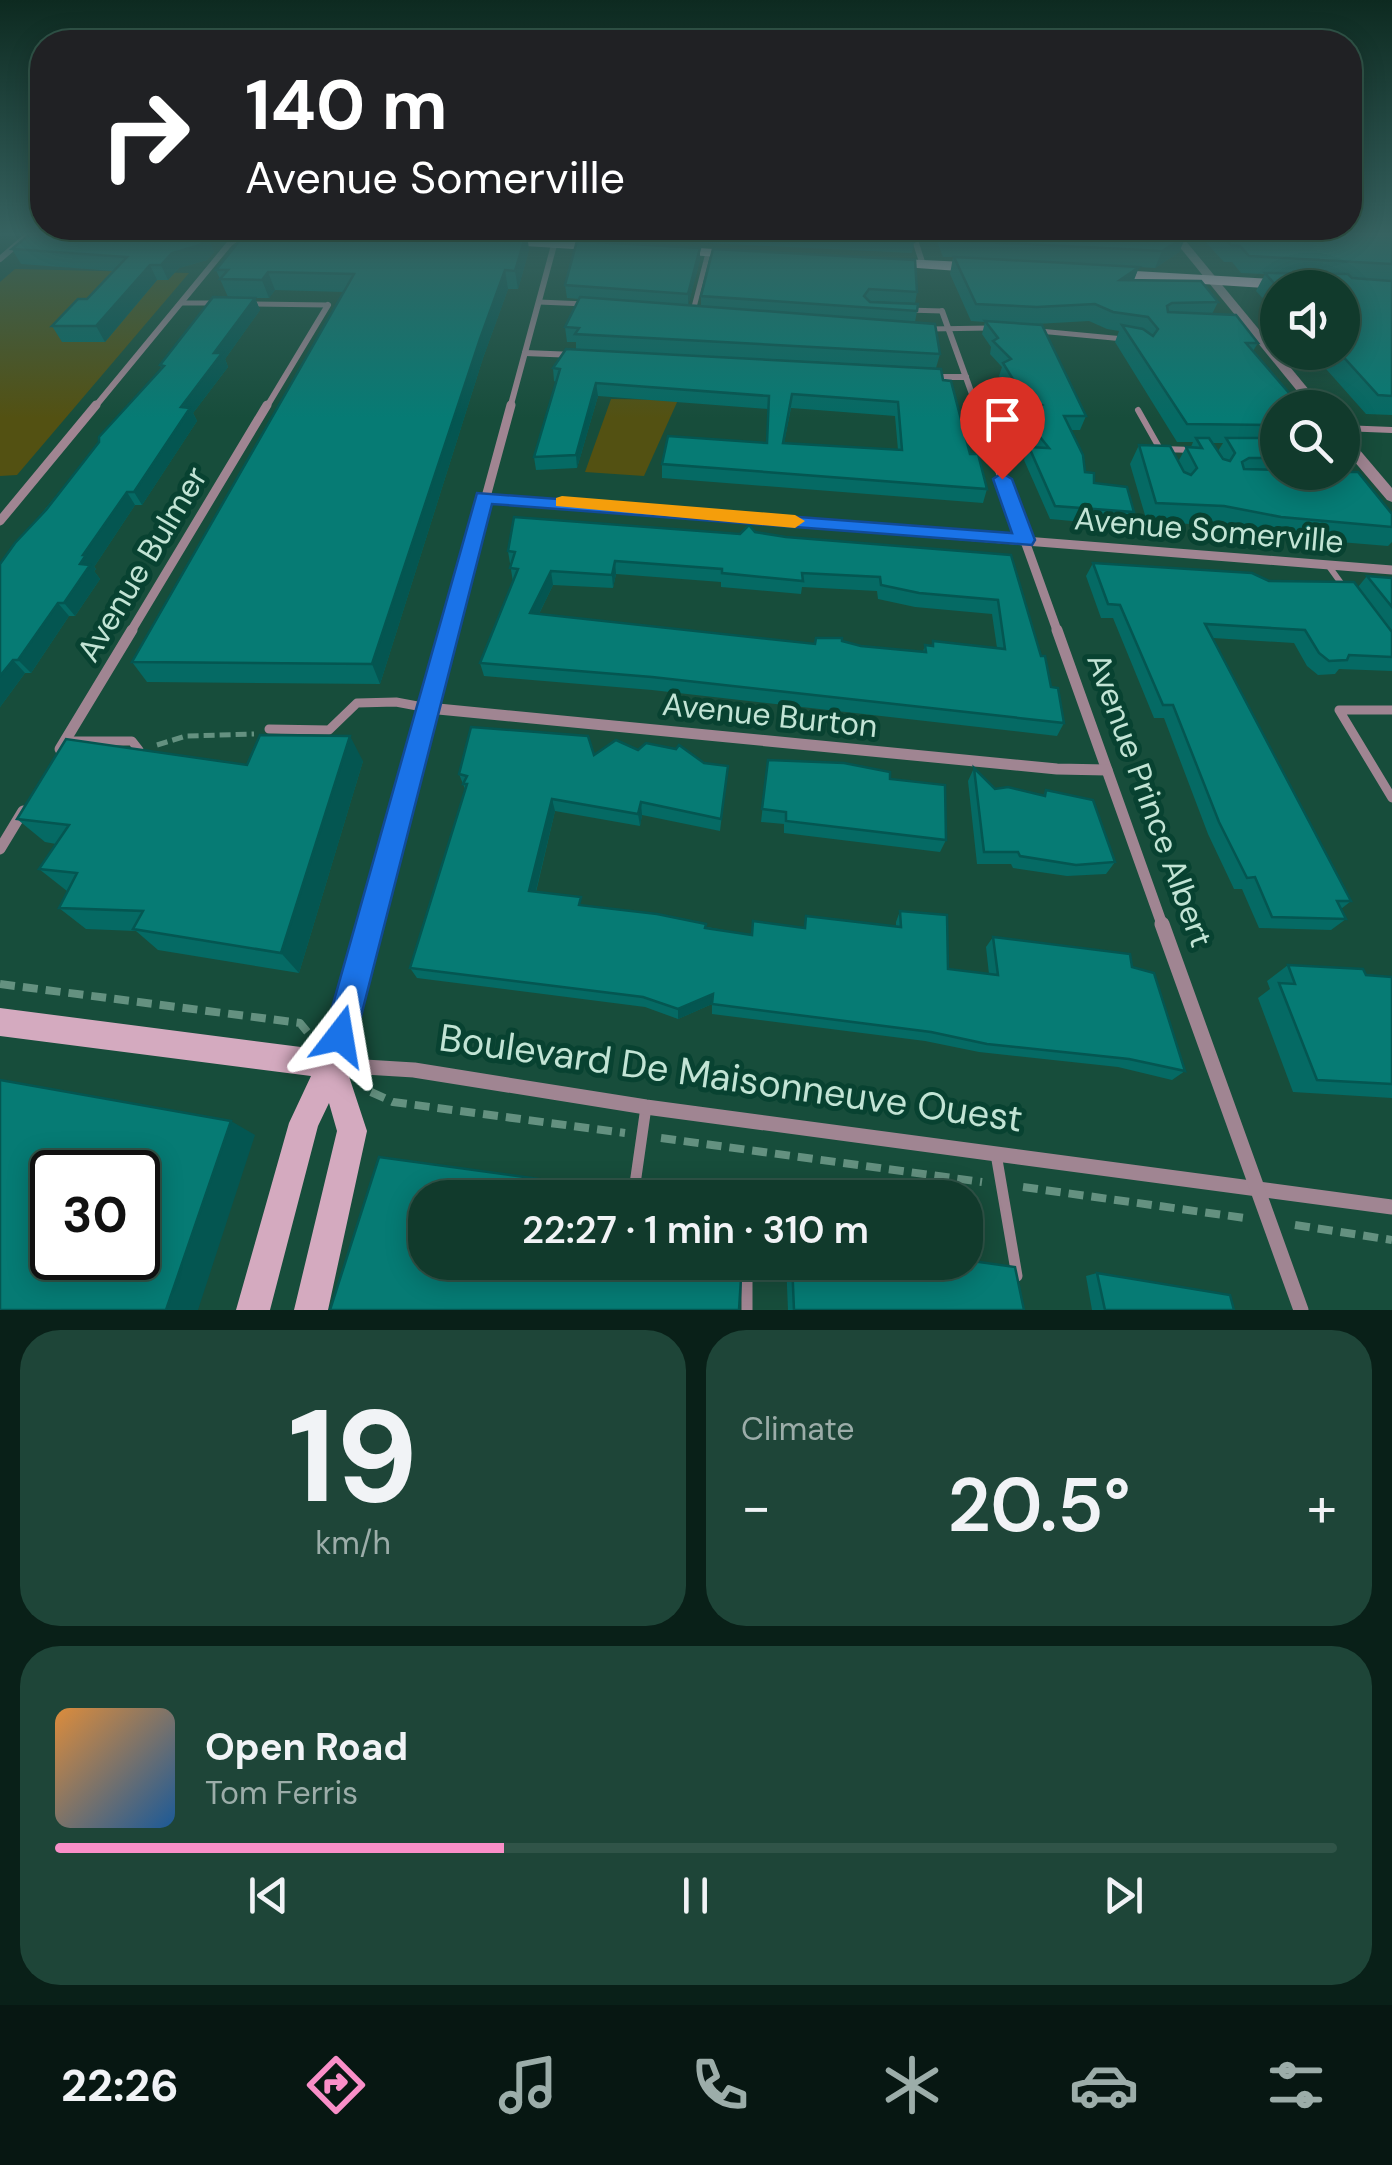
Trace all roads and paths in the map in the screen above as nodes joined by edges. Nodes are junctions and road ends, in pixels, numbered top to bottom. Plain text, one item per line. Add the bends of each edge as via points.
1 (187, 295) edge
2 (541, 295) edge
3 (697, 295) edge
4 (1227, 295) edge
5 (539, 302) junction
6 (180, 303) junction
7 (228, 304) edge
8 (245, 304) edge
9 (328, 304) joint
10 (599, 306) edge
11 (902, 309) edge
12 (942, 311) joint
13 (710, 313) edge
14 (1239, 326) edge
15 (1254, 326) junction
16 (948, 328) junction
17 (921, 329) edge
18 (1002, 329) edge
19 (1038, 331) edge
20 (1139, 340) edge
21 (525, 354) junction
22 (595, 356) edge
23 (920, 376) edge
24 (966, 377) junction
25 (1304, 390) edge
26 (1138, 410) dead end
27 (1360, 429) edge
28 (1392, 430) edge
29 (1160, 449) junction
30 (1202, 450) edge
31 (1167, 462) edge
32 (1360, 464) edge
33 (1384, 491) edge
34 (484, 498) junction
35 (0, 521) edge
36 (1025, 540) junction
37 (1328, 564) junction
38 (1392, 570) edge
39 (1352, 599) edge
40 (428, 708) junction
41 (1392, 710) edge
42 (269, 729) dead end
43 (250, 735) dead end
44 (65, 741) junction
45 (157, 745) dead end
46 (56, 757) edge
47 (134, 763) edge
48 (1107, 770) junction
49 (1392, 798) edge
50 (29, 800) edge
51 (0, 822) edge
52 (16, 823) junction
53 (0, 849) edge
54 (0, 984) edge
55 (0, 1022) edge
56 (300, 1023) dead end
57 (332, 1065) junction
58 (384, 1100) dead end
59 (646, 1107) junction
60 (615, 1131) dead end
61 (679, 1141) dead end
62 (996, 1154) junction
63 (636, 1180) edge
64 (975, 1180) dead end
65 (1022, 1187) dead end
66 (1256, 1187) junction
67 (1392, 1207) edge
68 (1215, 1214) dead end
69 (1326, 1231) dead end
70 (1392, 1240) edge
71 (748, 1280) edge
72 (1020, 1292) edge
73 (253, 1310) edge
74 (310, 1310) edge
75 (747, 1310) edge
76 (1300, 1310) edge

1 - 6 street
2 - 5 street
3 - 13 lane via 693,312
4 - 15 street
5 - 10 lane
5 - 21 street
6 - 7 lane
6 - 35 street
8 - 9 lane
9 - 44 street, Avenue Bulmer
11 - 12 lane
12 - 16 street, Avenue Prince Albert
14 - 15 lane
15 - 25 street
16 - 17 lane
16 - 18 lane
16 - 24 street, Avenue Prince Albert
19 - 20 lane
21 - 22 street
21 - 34 street
23 - 24 street
24 - 36 street, Avenue Prince Albert
26 - 29 lane
27 - 28 lane
29 - 30 lane
29 - 31 lane
32 - 33 street
34 - 36 street, Avenue Somerville
34 - 40 street
36 - 37 street, Avenue Somerville
36 - 48 street, Avenue Prince Albert
37 - 38 street, Avenue Somerville
37 - 39 lane
40 - 42 lane via 357,703 329,730
40 - 48 street, Avenue Burton
40 - 57 street
41 - 49 lane via 1339,710
43 - 45 path via 186,736
44 - 46 street, Avenue Bulmer
44 - 47 lane via 132,740 140,750
48 - 66 street, Avenue Prince Albert
50 - 52 street
51 - 52 lane
52 - 53 street
54 - 56 path
55 - 57 main road, Boulevard De Maisonneuve Ouest
57 - 59 street, Boulevard De Maisonneuve Ouest via 414,1070
57 - 73 main road via 304,1124
57 - 74 main road via 352,1131
58 - 60 path, Boulevard De Maisonneuve Ouest
59 - 62 street, Boulevard De Maisonneuve Ouest
59 - 63 lane
61 - 64 path, Boulevard De Maisonneuve Ouest
62 - 66 street, Boulevard De Maisonneuve Ouest
62 - 72 lane
65 - 68 path, Boulevard De Maisonneuve Ouest
66 - 67 street, Boulevard De Maisonneuve Ouest
66 - 76 street, Avenue Prince Albert
69 - 70 path
71 - 75 lane

